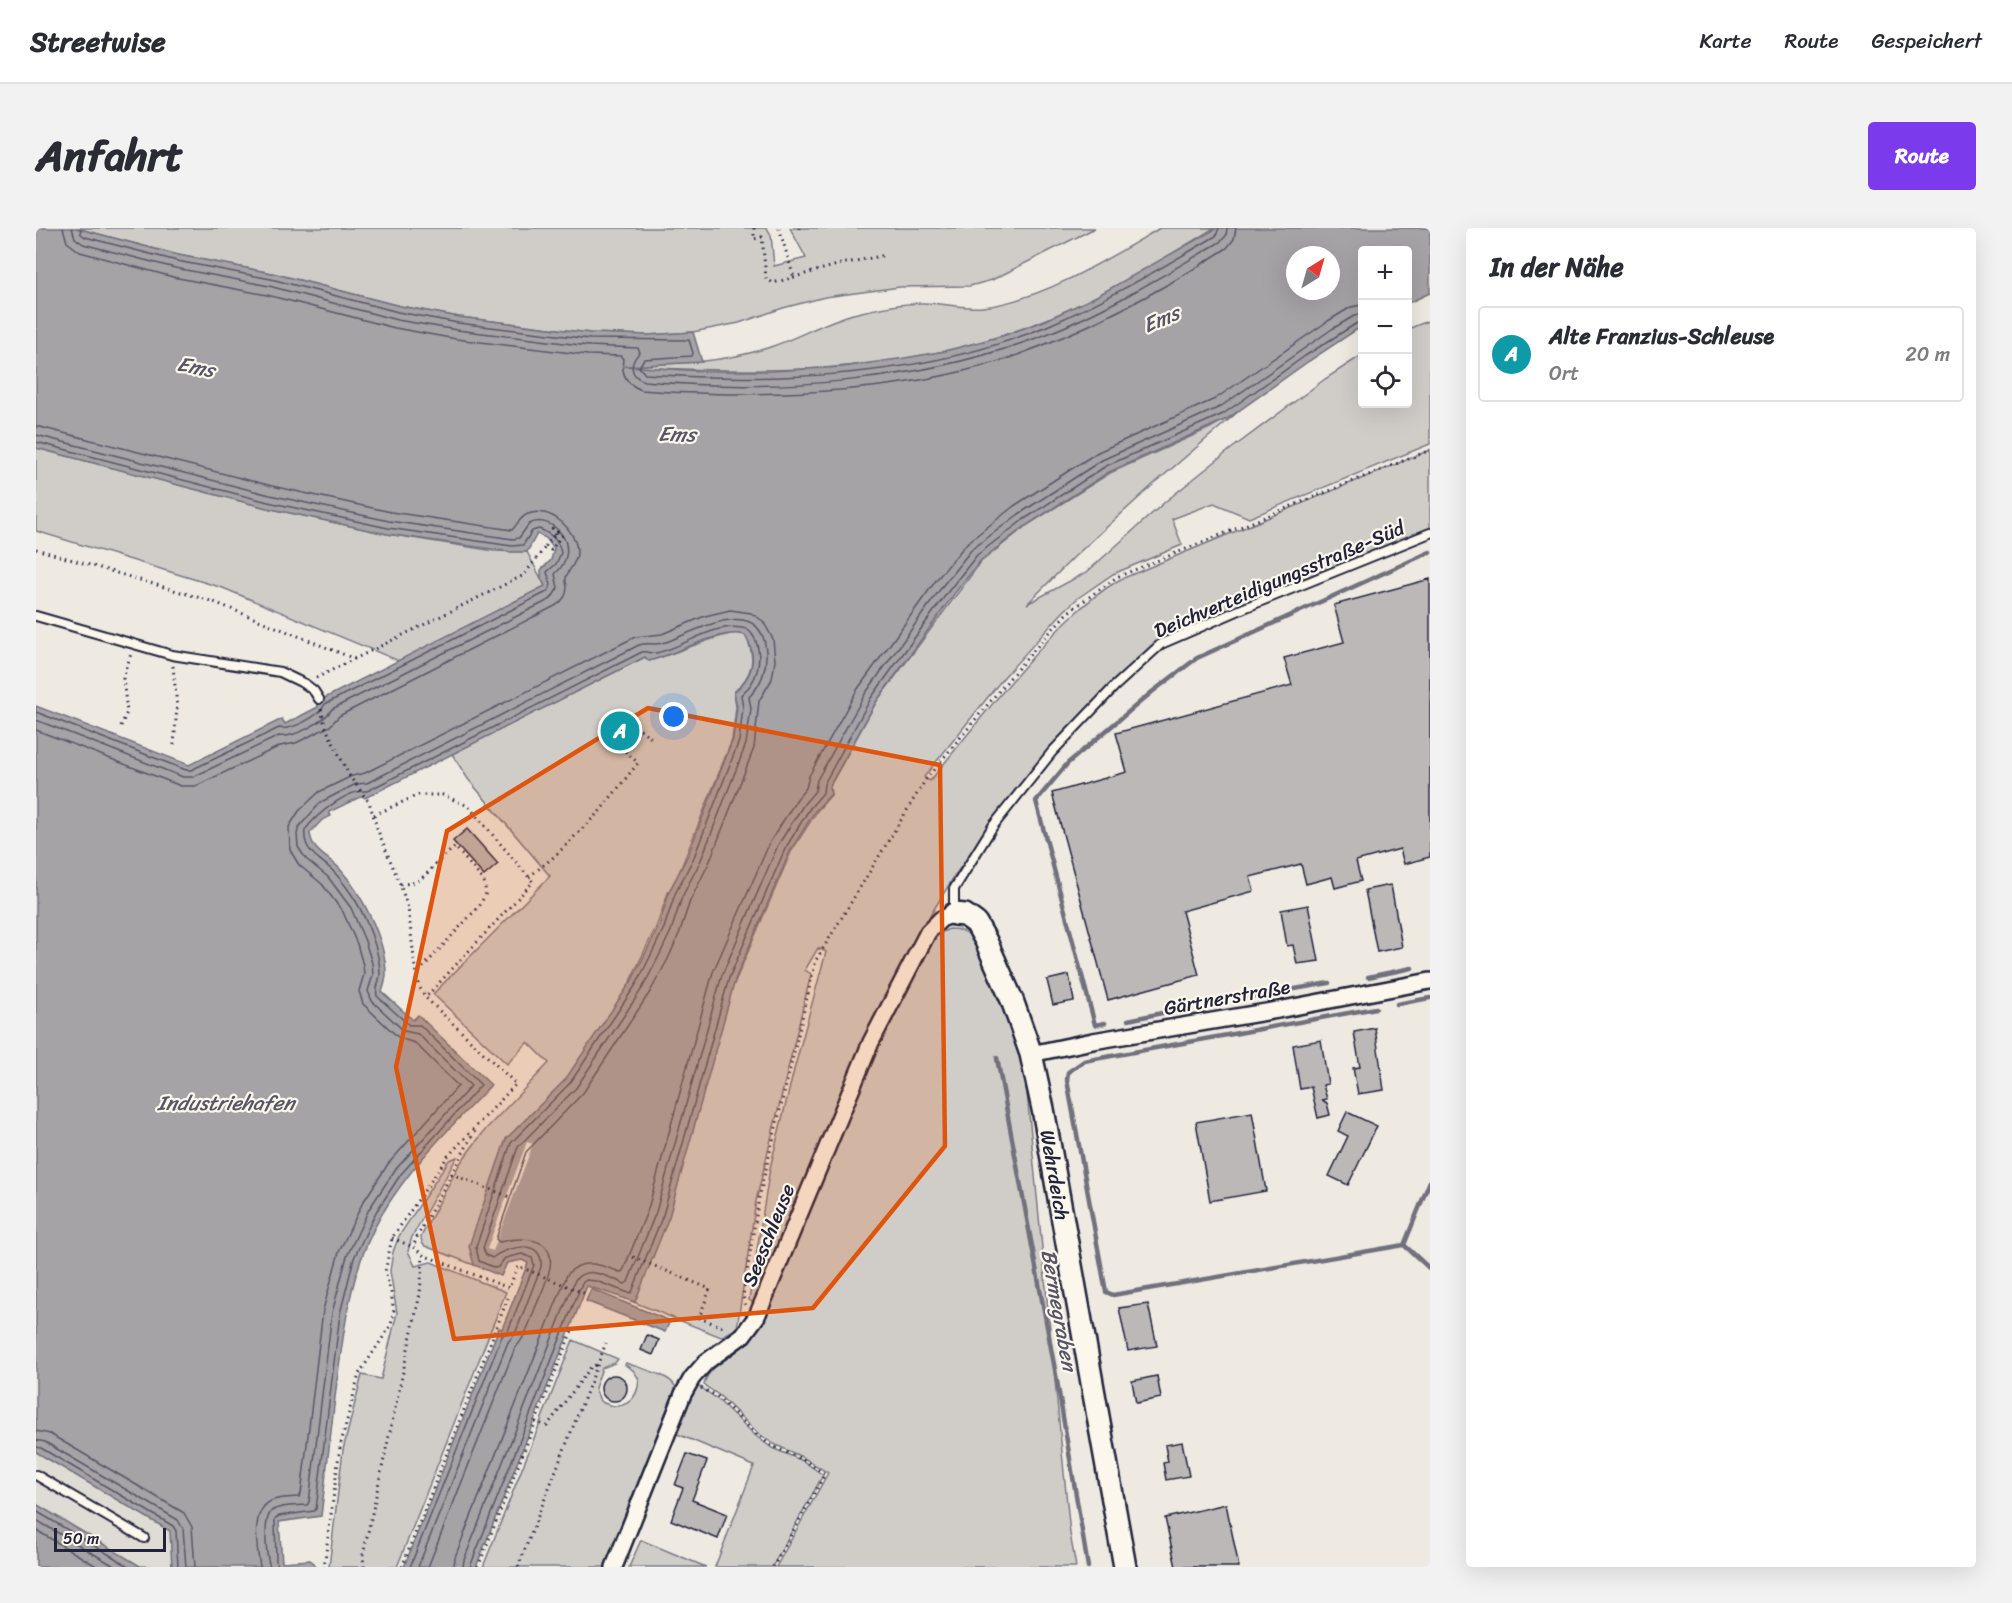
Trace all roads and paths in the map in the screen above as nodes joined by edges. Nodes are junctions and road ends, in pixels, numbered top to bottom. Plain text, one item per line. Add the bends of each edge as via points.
1 (754, 228) edge
2 (779, 228) edge
3 (886, 255) dead end
4 (794, 278) junction
5 (1430, 450) edge
6 (552, 528) dead end
7 (1430, 533) edge
8 (556, 537) dead end
9 (546, 546) junction
10 (36, 549) edge
11 (36, 616) edge
12 (135, 644) junction
13 (172, 655) junction
14 (355, 659) junction
15 (305, 684) junction
16 (319, 699) joint
17 (121, 726) dead end
18 (651, 738) dead end
19 (174, 745) dead end
20 (374, 815) junction
21 (529, 878) junction
22 (400, 884) junction
23 (954, 914) junction
24 (416, 975) junction
25 (1430, 981) edge
26 (426, 998) junction
27 (1031, 1054) junction
28 (477, 1125) junction
29 (451, 1174) junction
30 (510, 1197) dead end
31 (392, 1239) junction
32 (413, 1247) junction
33 (423, 1255) junction
34 (633, 1257) dead end
35 (586, 1294) dead end
36 (508, 1298) dead end
37 (572, 1330) dead end
38 (746, 1331) junction
39 (606, 1343) dead end
40 (598, 1363) junction
41 (692, 1378) junction
42 (536, 1422) junction
43 (36, 1475) edge
44 (144, 1538) dead end
45 (324, 1567) edge
46 (364, 1567) edge
47 (402, 1567) edge
48 (478, 1567) edge
49 (518, 1567) edge
50 (614, 1567) edge
51 (773, 1567) edge
52 (1125, 1567) edge

1 - 4 path via 754,239 762,237 766,278 772,283
2 - 4 path
3 - 4 path
5 - 38 path via 1117,577 1067,613 926,779 816,960 759,1198 743,1296
6 - 8 path
7 - 23 lane, Deichverteidigungsstraße-Süd via 1161,644 1052,752 993,826 954,889
9 - 9 path via 557,532 562,535 550,550
9 - 14 path via 524,575
10 - 14 path via 214,602
11 - 12 lane
12 - 13 lane
12 - 17 path via 123,678 127,712
13 - 15 lane via 280,672
13 - 19 path via 177,706
14 - 15 path
15 - 16 lane
16 - 20 path via 325,726
18 - 21 path via 640,729 624,750 638,763 600,811
20 - 21 path via 418,795 443,795 468,806
20 - 22 path
21 - 26 path via 533,882
22 - 24 path via 408,908
22 - 24 path via 411,884 428,875 455,847 484,881 486,893 480,905
23 - 27 street, Wehrdeich via 965,915 976,923 986,941
23 - 38 street, Seeschleuse via 941,919 928,932 871,1042 764,1301
24 - 26 path
25 - 27 street, Gärtnerstraße
26 - 28 path via 516,1084
27 - 52 street, Wehrdeich
28 - 29 path
28 - 31 path via 445,1160
29 - 30 path
29 - 32 path
31 - 32 path
31 - 45 path via 385,1272 394,1312 391,1325 359,1374 340,1447
32 - 33 path
33 - 35 path via 508,1288 518,1266
33 - 46 path via 420,1294 363,1555
34 - 38 path via 710,1289 699,1318
36 - 47 path
37 - 42 path
38 - 41 street, Seeschleuse
39 - 40 path
40 - 42 path via 547,1426
40 - 49 path
41 - 50 street, Seeschleuse
41 - 51 path via 772,1446 825,1474
42 - 48 path
43 - 44 lane

